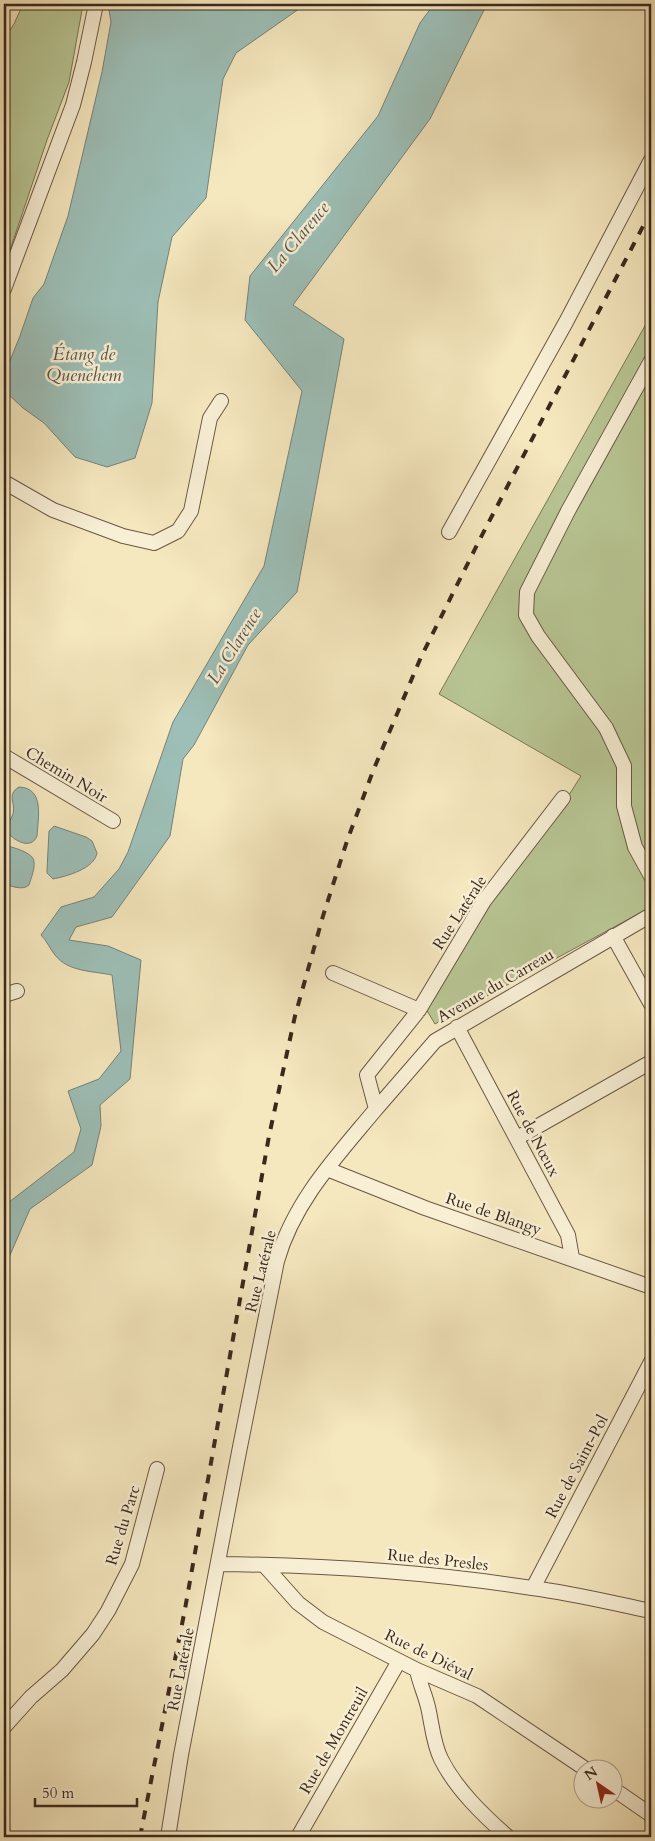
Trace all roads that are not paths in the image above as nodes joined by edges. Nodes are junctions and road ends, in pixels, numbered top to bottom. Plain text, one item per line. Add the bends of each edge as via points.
1 (96, 4) edge
2 (651, 160) edge
3 (4, 289) edge
4 (651, 361) edge
5 (221, 401) dead end
6 (4, 482) edge
7 (449, 532) dead end
8 (4, 756) edge
9 (563, 798) dead end
10 (113, 821) dead end
11 (651, 876) edge
12 (651, 915) edge
13 (613, 936) junction
14 (333, 973) dead end
15 (651, 1004) edge
16 (419, 1010) junction
17 (457, 1027) junction
18 (651, 1062) edge
19 (376, 1109) junction
20 (517, 1138) junction
21 (327, 1169) junction
22 (572, 1258) junction
23 (651, 1287) edge
24 (651, 1362) edge
25 (157, 1469) dead end
26 (218, 1564) junction
27 (264, 1566) junction
28 (533, 1588) junction
29 (651, 1611) edge
30 (399, 1661) junction
31 (417, 1670) junction
32 (4, 1727) edge
33 (572, 1760) edge
34 (622, 1795) edge
35 (651, 1815) edge
36 (168, 1837) edge
37 (298, 1837) edge
38 (508, 1837) edge

1 - 3 street via 73,105
2 - 7 street via 566,322
4 - 11 street via 568,510 527,592 526,615 606,728 624,766 624,806 635,847
5 - 6 street via 210,418 191,511 178,531 154,543 123,536 53,510
8 - 10 street, Chemin Noir
9 - 16 street, Rue Latérale via 484,901
12 - 13 street, Avenue du Carreau
13 - 15 street
13 - 17 street, Avenue du Carreau
14 - 16 street
16 - 19 street, Rue Latérale via 367,1075
17 - 19 street, Avenue du Carreau via 435,1040
17 - 20 street, Rue de Nœux
18 - 20 street
19 - 21 street, Rue Latérale
20 - 22 street, Rue de Nœux via 568,1235
21 - 22 street, Rue de Blangy via 425,1208
21 - 26 street, Rue Latérale via 291,1223 277,1261
22 - 23 street, Rue de Blangy
24 - 28 street, Rue de Saint-Pol
25 - 32 street, Rue du Parc via 132,1564 108,1611 62,1670
26 - 27 street, Rue des Presles
26 - 36 street, Rue Latérale
27 - 28 street, Rue des Presles via 350,1568
27 - 30 street, Rue de Diéval via 312,1614
28 - 29 street, Rue des Presles
30 - 31 street, Rue de Diéval
30 - 37 street, Rue de Montreuil
31 - 33 street, Rue de Diéval via 477,1696
31 - 38 street via 441,1759 458,1785
34 - 35 street

